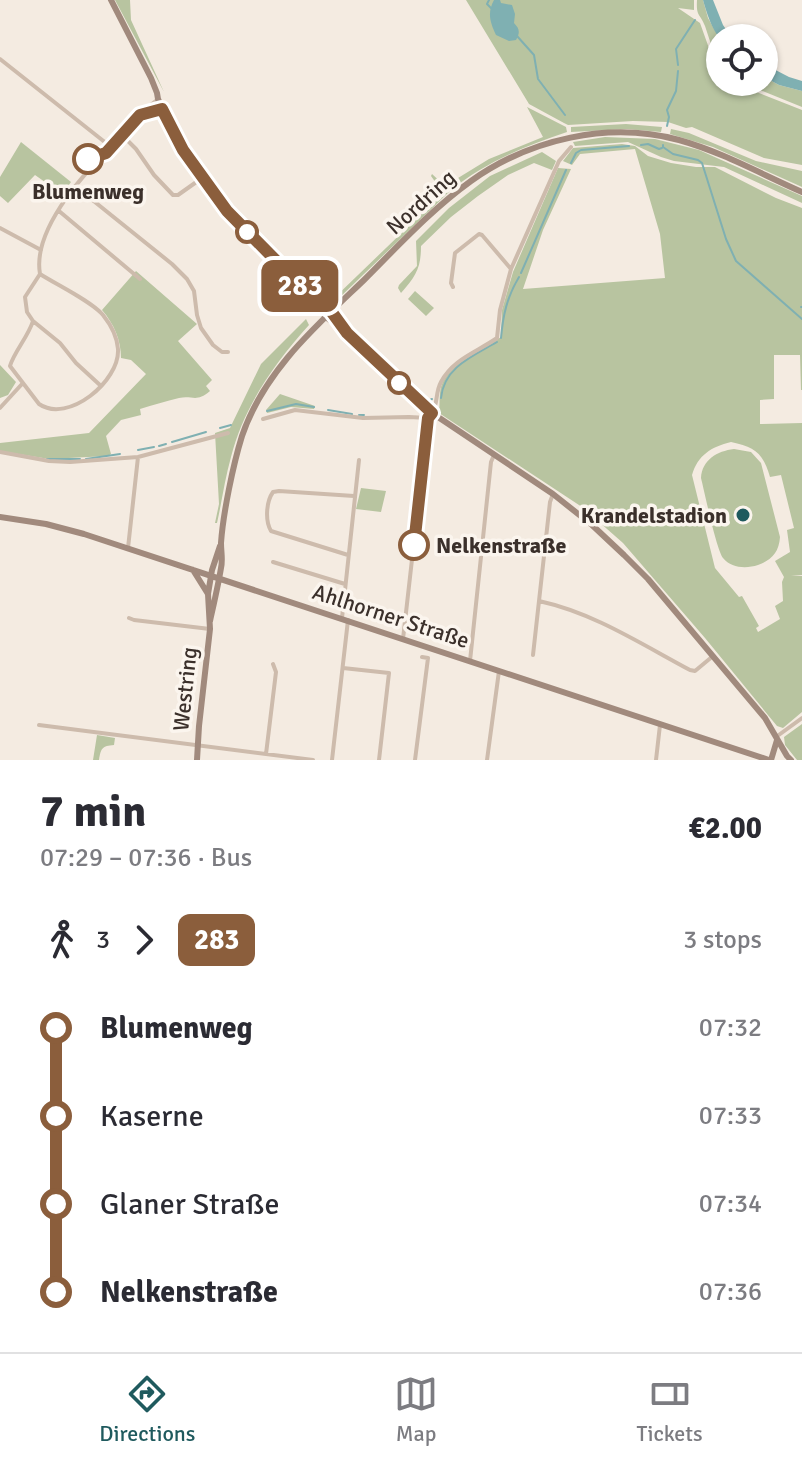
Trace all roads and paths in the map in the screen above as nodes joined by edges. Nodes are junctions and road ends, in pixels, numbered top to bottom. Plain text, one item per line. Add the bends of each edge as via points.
1 (111, 0) edge
2 (0, 59) edge
3 (158, 99) junction
4 (162, 109) junction
5 (140, 115) junction
6 (122, 135) junction
7 (111, 147) junction
8 (571, 147) dead end
9 (202, 178) junction
10 (75, 186) junction
11 (802, 192) edge
12 (59, 211) junction
13 (0, 228) edge
14 (41, 250) junction
15 (511, 269) junction
16 (40, 274) junction
17 (140, 279) dead end
18 (453, 287) dead end
19 (328, 314) junction
20 (33, 321) junction
21 (228, 352) dead end
22 (22, 384) junction
23 (101, 386) junction
24 (0, 408) edge
25 (430, 416) junction
26 (263, 419) dead end
27 (228, 433) dead end
28 (0, 452) edge
29 (494, 455) junction
30 (138, 457) junction
31 (359, 460) dead end
32 (553, 494) junction
33 (354, 496) junction
34 (0, 517) edge
35 (221, 543) junction
36 (128, 548) junction
37 (348, 555) junction
38 (222, 561) junction
39 (273, 562) dead end
40 (193, 569) junction
41 (215, 576) junction
42 (233, 582) junction
43 (345, 584) junction
44 (208, 594) junction
45 (539, 601) junction
46 (129, 618) dead end
47 (345, 619) junction
48 (210, 625) junction
49 (403, 639) junction
50 (533, 655) dead end
51 (713, 656) junction
52 (422, 657) dead end
53 (470, 661) junction
54 (273, 664) dead end
55 (343, 668) junction
56 (499, 671) junction
57 (802, 718) edge
58 (39, 725) dead end
59 (660, 725) junction
60 (776, 738) junction
61 (197, 745) junction
62 (266, 754) junction
63 (197, 760) edge
64 (313, 760) edge
65 (332, 760) edge
66 (379, 760) edge
67 (415, 760) edge
68 (487, 760) edge
69 (656, 760) edge
70 (770, 760) edge
71 (791, 760) edge

1 - 3 street
2 - 7 street
3 - 4 street
3 - 5 street
4 - 5 street
4 - 9 street
5 - 6 street
6 - 7 street
6 - 9 street via 173,195
7 - 10 street
8 - 15 street
9 - 19 street via 227,211
10 - 12 street
10 - 21 street via 187,279 201,328 213,345
11 - 19 street, Nordring via 676,140 630,133 560,140 514,155 468,183
12 - 14 street
12 - 17 street
13 - 14 street
14 - 16 street
15 - 18 street via 479,234 455,253
15 - 25 street via 497,338 456,363 439,385
16 - 20 street via 25,297
16 - 23 street via 91,304 115,334 117,361
19 - 25 street
19 - 35 street, Nordring via 275,371 252,412 234,464
20 - 22 street via 10,361
20 - 23 street
22 - 23 street via 39,404 56,409 74,405
22 - 24 street
25 - 26 street via 363,418 295,410
25 - 29 street
25 - 49 street
27 - 30 street
28 - 30 street via 49,461
29 - 32 street
29 - 53 street
30 - 36 street
31 - 33 street
32 - 45 street
32 - 51 street via 640,571
33 - 37 street
33 - 37 street via 279,491 269,498 271,531
34 - 36 street, Ahlhorner Straße
35 - 38 street, Nordring
35 - 41 street, Nordring
36 - 40 street, Ahlhorner Straße
37 - 43 street
38 - 41 street, Nordring
38 - 42 street
39 - 43 street
40 - 41 street, Ahlhorner Straße
40 - 44 street
41 - 42 street, Ahlhorner Straße
41 - 44 street, Westring
41 - 48 street, Westring
42 - 47 street, Ahlhorner Straße
43 - 47 street
44 - 48 street, Westring
45 - 50 street
45 - 51 street via 608,625 690,670
46 - 48 street
47 - 49 street, Ahlhorner Straße
47 - 55 street
48 - 61 street, Westring
49 - 53 street, Ahlhorner Straße
51 - 60 street
52 - 67 street via 428,658
53 - 56 street, Ahlhorner Straße
54 - 62 street
55 - 65 street
55 - 66 street via 389,673
56 - 59 street, Ahlhorner Straße
56 - 68 street
57 - 60 street
58 - 61 street
59 - 69 street
59 - 70 street, Ahlhorner Straße
60 - 70 street
60 - 71 street
61 - 62 street
61 - 63 street, Westring
62 - 64 street

